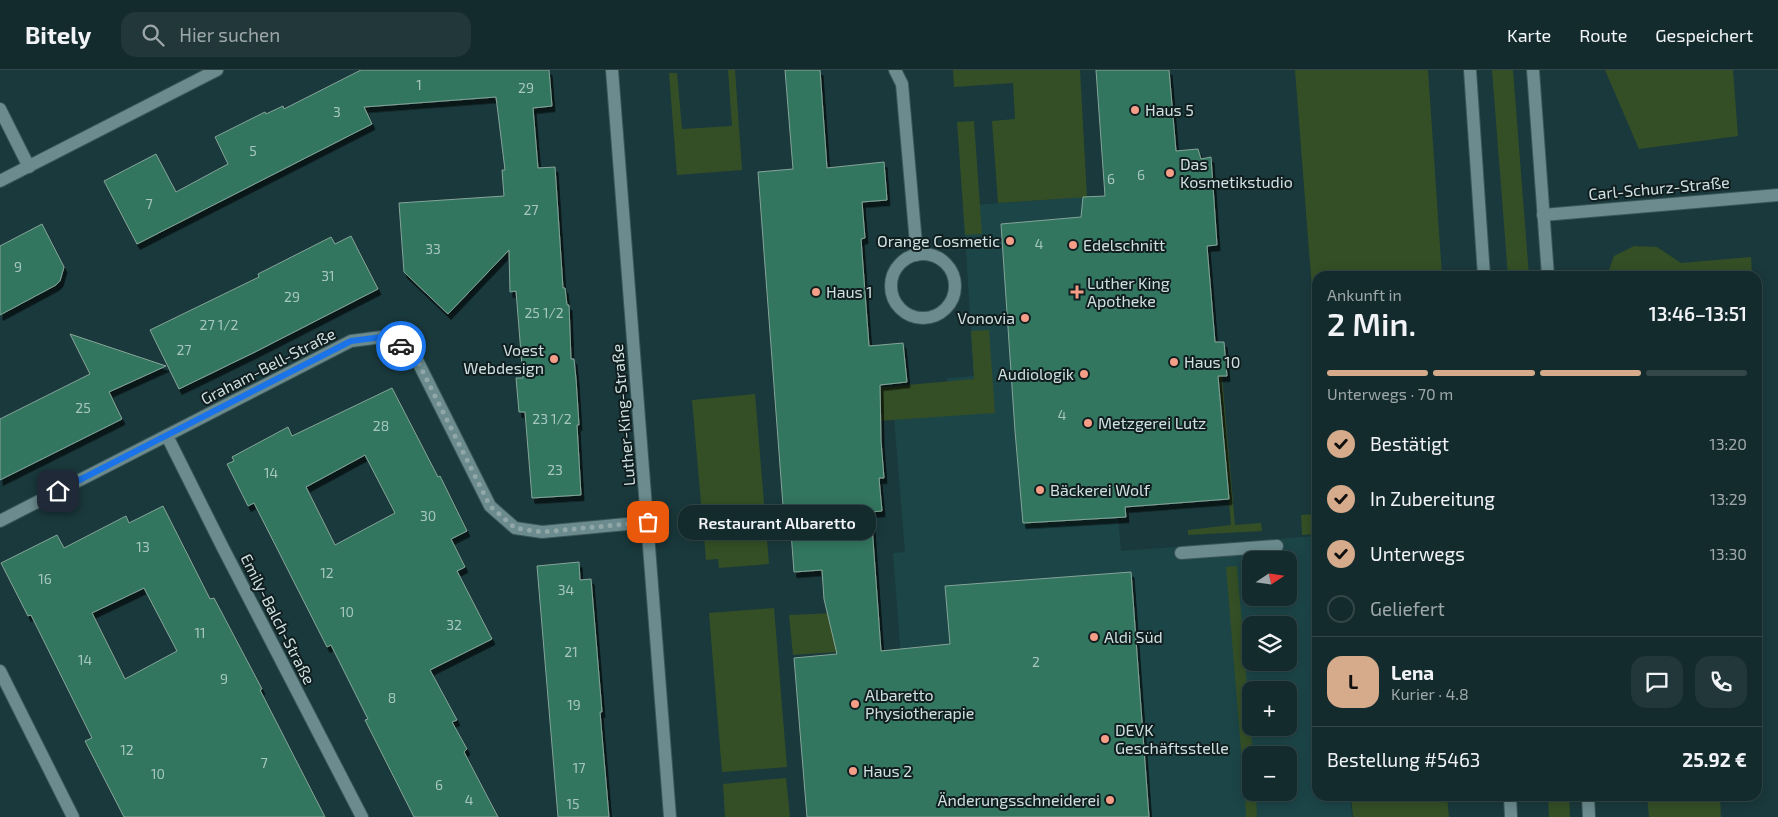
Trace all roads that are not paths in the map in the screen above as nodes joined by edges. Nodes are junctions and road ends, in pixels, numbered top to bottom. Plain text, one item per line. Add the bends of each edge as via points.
1 (217, 70) edge
2 (612, 70) edge
3 (895, 70) edge
4 (1470, 70) edge
5 (1533, 70) edge
6 (0, 109) edge
7 (29, 167) junction
8 (0, 181) edge
9 (1778, 195) edge
10 (1543, 215) junction
11 (917, 255) junction
12 (1484, 271) edge
13 (1548, 271) edge
14 (167, 436) junction
15 (0, 521) edge
16 (648, 522) junction
17 (1277, 546) dead end
18 (1181, 553) dead end
19 (0, 671) edge
20 (1510, 801) edge
21 (1588, 801) edge
22 (73, 817) edge
23 (362, 817) edge
24 (670, 817) edge
25 (1511, 817) edge
26 (1589, 817) edge

1 - 7 street
2 - 16 street, Luther-King-Straße
3 - 11 street via 902,84
4 - 12 street
5 - 10 street
6 - 7 street
7 - 8 street
9 - 10 street, Carl-Schurz-Straße
10 - 13 street
11 - 11 street via 900,264 894,273 892,292 900,309 908,315 926,318 943,311 950,303 954,283 946,264 937,258
14 - 15 street, Graham-Bell-Straße
14 - 16 street, Graham-Bell-Straße via 351,341 382,337 412,350 490,506 515,528 542,532
14 - 23 street, Emily-Balch-Straße
16 - 24 street, Luther-King-Straße
17 - 18 street
19 - 22 street
20 - 25 street
21 - 26 street

